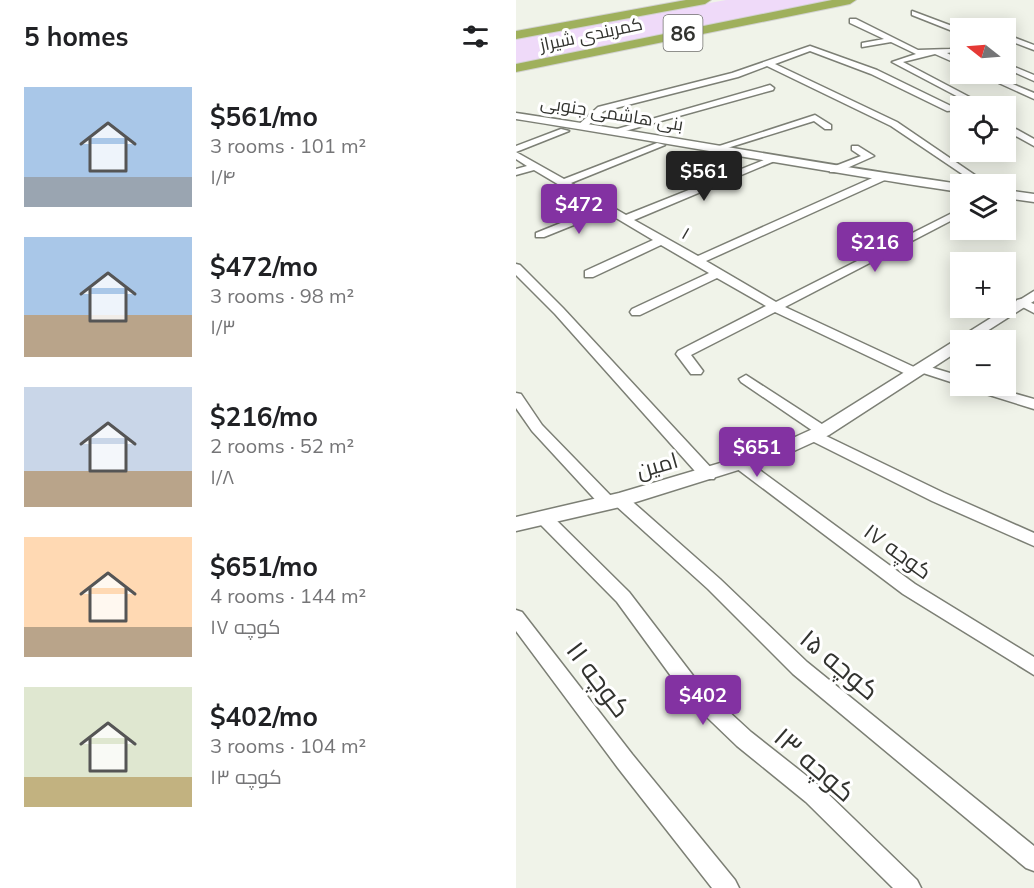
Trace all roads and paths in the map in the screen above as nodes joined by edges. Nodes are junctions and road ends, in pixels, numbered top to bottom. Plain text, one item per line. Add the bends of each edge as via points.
1 (705, 0) edge
2 (850, 0) edge
3 (915, 13) dead end
4 (853, 21) dead end
5 (950, 28) edge
6 (516, 35) edge
7 (892, 40) junction
8 (1016, 41) edge
9 (865, 45) dead end
10 (1034, 48) edge
11 (950, 49) edge
12 (936, 51) junction
13 (950, 58) edge
14 (768, 63) junction
15 (516, 68) edge
16 (1016, 70) edge
17 (1034, 78) edge
18 (1006, 84) edge
19 (770, 88) dead end
20 (963, 96) edge
21 (1034, 96) edge
22 (950, 109) edge
23 (516, 116) edge
24 (516, 124) edge
25 (582, 126) junction
26 (828, 127) dead end
27 (615, 130) junction
28 (564, 131) junction
29 (1016, 132) edge
30 (1034, 143) edge
31 (660, 145) junction
32 (718, 148) junction
33 (855, 148) dead end
34 (516, 149) edge
35 (516, 155) edge
36 (772, 160) junction
37 (536, 166) junction
38 (834, 170) junction
39 (516, 172) edge
40 (969, 174) edge
41 (883, 177) junction
42 (564, 182) junction
43 (950, 187) edge
44 (1016, 196) edge
45 (1034, 198) edge
46 (607, 207) junction
47 (950, 217) edge
48 (626, 219) junction
49 (540, 236) dead end
50 (662, 240) junction
51 (697, 261) junction
52 (516, 268) edge
53 (717, 273) junction
54 (589, 274) dead end
55 (1030, 302) edge
56 (776, 307) junction
57 (636, 312) dead end
58 (982, 330) edge
59 (950, 349) edge
60 (917, 370) junction
61 (696, 371) dead end
62 (950, 378) edge
63 (746, 379) dead end
64 (1008, 396) edge
65 (516, 397) edge
66 (1034, 404) edge
67 (818, 434) junction
68 (741, 464) junction
69 (708, 475) junction
70 (614, 502) junction
71 (544, 518) junction
72 (516, 524) edge
73 (1034, 540) edge
74 (516, 617) edge
75 (1034, 667) edge
76 (1034, 860) edge
77 (727, 888) edge
78 (909, 888) edge

1 - 6 highway, کمربندی شیراز / 86
2 - 15 highway, کمربندی شیراز / 86
3 - 5 street
4 - 7 street
7 - 9 street
7 - 12 street via 917,52
8 - 10 street
11 - 12 street
12 - 13 street
12 - 20 street via 896,62
14 - 22 street via 810,48 874,72
14 - 25 street via 601,109
14 - 40 street via 894,124
16 - 17 street
18 - 21 street
19 - 27 street
23 - 25 street, بنی هاشمی جنوبی
24 - 28 street, بنی هاشمی جنوبی
25 - 27 street, بنی هاشمی جنوبی
26 - 32 street via 815,118
27 - 32 street, بنی هاشمی جنوبی
28 - 31 street, بنی هاشمی جنوبی
28 - 34 street
29 - 30 street
31 - 36 street, بنی هاشمی جنوبی
31 - 42 street
32 - 36 street, بنی هاشمی جنوبی
33 - 38 street via 868,156
35 - 37 street, ۱
36 - 38 street, بنی هاشمی جنوبی
36 - 48 street
37 - 39 street
37 - 42 street, ۱
38 - 41 street, بنی هاشمی جنوبی
41 - 43 street, بنی هاشمی جنوبی
41 - 51 street
42 - 46 street, ۱
44 - 45 street
46 - 48 street, ۱
46 - 49 street
47 - 56 street
48 - 50 street, ۱
50 - 51 street, ۱
50 - 54 street
51 - 53 street, ۱
52 - 69 street
53 - 56 street, ۱
53 - 57 street
55 - 58 street, امین
56 - 60 street, ۱
56 - 61 street via 684,354
59 - 60 street, امین
60 - 62 street, ۱
60 - 67 street, امین
63 - 67 street
64 - 66 street
65 - 70 street, کوچه ۱۵ via 537,428
67 - 68 street, امین
67 - 73 street via 938,497
68 - 69 street, امین
68 - 75 street, کوچه ۱۷ via 909,589
69 - 70 street, امین
70 - 71 street, امین
70 - 76 street, کوچه ۱۵ via 714,584 800,668
71 - 72 street, امین
71 - 78 street, کوچه ۱۳ via 623,597 694,692 744,739 814,795
74 - 77 street, کوچه ۱۱

